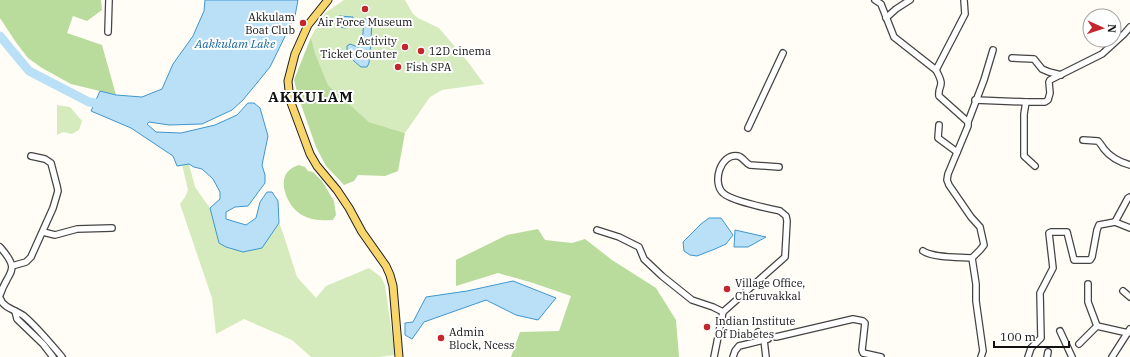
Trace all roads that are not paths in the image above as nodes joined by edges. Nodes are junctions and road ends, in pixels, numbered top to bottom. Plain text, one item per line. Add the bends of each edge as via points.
1 (109, 0) edge
2 (328, 0) edge
3 (875, 0) edge
4 (910, 0) edge
5 (964, 0) edge
6 (886, 18) junction
7 (1130, 27) edge
8 (108, 32) dead end
9 (993, 50) dead end
10 (783, 53) dead end
11 (1012, 58) dead end
12 (936, 70) junction
13 (1061, 75) junction
14 (975, 100) junction
15 (1026, 102) junction
16 (968, 122) junction
17 (939, 125) dead end
18 (748, 128) dead end
19 (1082, 140) dead end
20 (957, 152) junction
21 (31, 156) dead end
22 (1130, 165) edge
23 (1035, 166) dead end
24 (779, 167) dead end
25 (1130, 196) edge
26 (1115, 222) junction
27 (112, 228) dead end
28 (1130, 228) edge
29 (597, 230) dead end
30 (43, 232) junction
31 (0, 248) edge
32 (922, 251) dead end
33 (972, 258) junction
34 (12, 266) junction
35 (1088, 284) dead end
36 (1123, 291) dead end
37 (0, 296) edge
38 (1130, 297) edge
39 (15, 311) junction
40 (723, 312) junction
41 (1097, 326) junction
42 (1129, 331) edge
43 (758, 332) dead end
44 (1060, 332) dead end
45 (776, 337) dead end
46 (766, 339) junction
47 (1079, 344) dead end
48 (53, 357) edge
49 (62, 357) edge
50 (400, 357) edge
51 (714, 357) edge
52 (733, 357) edge
53 (766, 357) edge
54 (881, 357) edge
55 (981, 357) edge
56 (1028, 357) edge
57 (1072, 357) edge
58 (1112, 357) edge

1 - 8 street
2 - 50 main road via 308,25 295,54 288,81 290,100 310,154 338,190 390,275
3 - 6 street via 881,4
4 - 6 street
5 - 12 street via 965,14
6 - 12 street via 894,37
7 - 13 street via 1102,54
9 - 14 street
10 - 18 street
11 - 13 street via 1034,58 1042,69
12 - 16 street via 941,83 939,96
13 - 15 street via 1050,80 1048,100
14 - 15 street
14 - 16 street
15 - 23 street via 1024,156
16 - 20 street
17 - 20 street via 938,138
19 - 22 street via 1098,141 1114,159
20 - 33 street via 947,180 970,217 980,228 984,245
21 - 30 street via 51,163 57,186 56,201
24 - 40 street via 750,165 738,156 729,157 722,165 718,176 722,193 731,198 780,211 786,216 787,221 785,257
25 - 26 street
26 - 28 street
26 - 56 street via 1099,225 1090,260 1074,260 1067,232 1049,233 1053,268 1040,293 1041,338 1031,348
27 - 30 street via 77,229 55,235
29 - 40 street via 620,236 640,247 644,259 692,300
30 - 34 street via 29,260
31 - 34 street
32 - 33 street via 938,256
33 - 55 street via 984,351
34 - 37 street
35 - 41 street via 1088,302
36 - 38 street
37 - 39 street via 3,304
39 - 48 street via 18,319
39 - 49 street via 43,335
40 - 51 street
41 - 42 street
41 - 47 street
42 - 58 street
43 - 46 street
44 - 57 street
45 - 54 street via 854,319 865,323 863,353
46 - 52 street via 740,346
46 - 53 street

